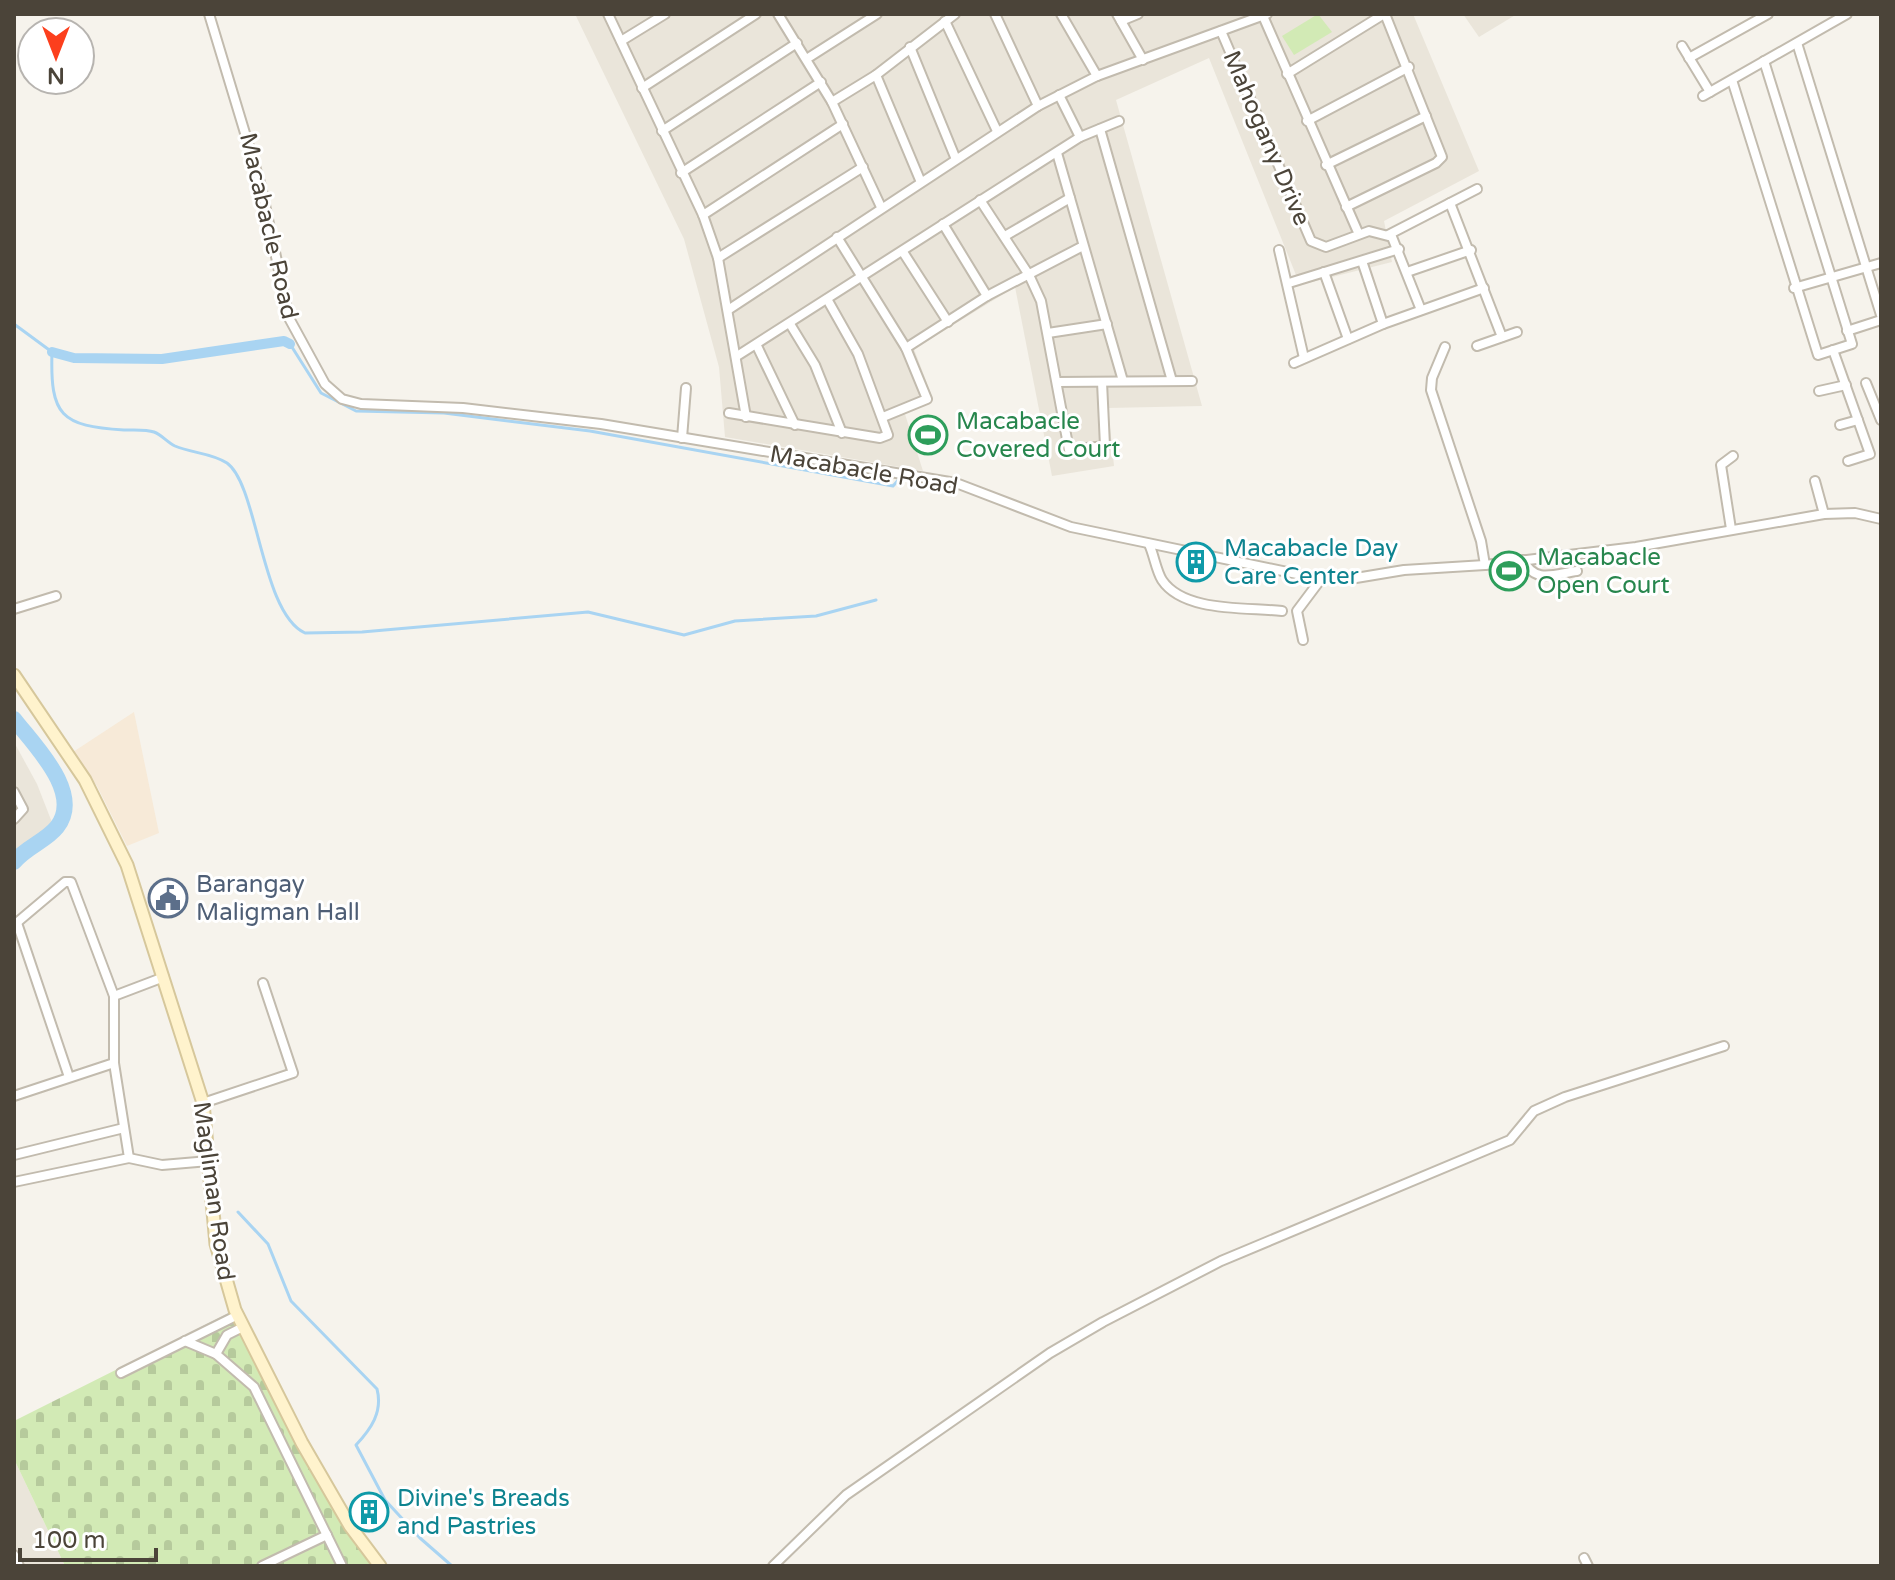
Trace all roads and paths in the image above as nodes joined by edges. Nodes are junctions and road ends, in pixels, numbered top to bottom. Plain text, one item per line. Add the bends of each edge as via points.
1 (209, 14) edge
2 (608, 14) edge
3 (665, 14) edge
4 (756, 14) edge
5 (778, 14) edge
6 (877, 14) edge
7 (955, 14) edge
8 (995, 14) edge
9 (1061, 14) edge
10 (1138, 14) edge
11 (1384, 14) edge
12 (1768, 14) edge
13 (1847, 14) edge
14 (1265, 15) edge
15 (1119, 17) edge
16 (945, 21) junction
17 (1221, 31) junction
18 (621, 41) junction
19 (797, 43) junction
20 (1797, 43) junction
21 (1682, 46) dead end
22 (910, 47) junction
23 (808, 58) junction
24 (1689, 58) junction
25 (1143, 60) junction
26 (1764, 61) junction
27 (1409, 67) junction
28 (1287, 74) junction
29 (876, 75) junction
30 (1097, 76) junction
31 (1732, 80) junction
32 (821, 82) junction
33 (642, 88) junction
34 (1059, 95) junction
35 (832, 102) junction
36 (1038, 106) junction
37 (1426, 116) junction
38 (1119, 121) dead end
39 (1307, 121) junction
40 (843, 124) junction
41 (1100, 129) junction
42 (662, 131) junction
43 (997, 131) junction
44 (1080, 137) junction
45 (1057, 153) junction
46 (955, 157) junction
47 (1326, 165) junction
48 (863, 167) junction
49 (681, 173) junction
50 (920, 180) junction
51 (1477, 189) dead end
52 (1070, 198) junction
53 (980, 200) junction
54 (1450, 203) junction
55 (881, 207) junction
56 (1346, 207) junction
57 (703, 215) junction
58 (943, 224) junction
59 (1357, 230) dead end
60 (1388, 235) junction
61 (1005, 236) junction
62 (837, 237) junction
63 (1083, 246) junction
64 (1399, 249) junction
65 (1279, 250) dead end
66 (1471, 250) junction
67 (903, 252) junction
68 (718, 258) junction
69 (1362, 261) junction
70 (1881, 263) edge
71 (1864, 268) junction
72 (1324, 272) junction
73 (1407, 272) junction
74 (862, 275) junction
75 (1029, 275) junction
76 (1829, 278) junction
77 (1289, 283) junction
78 (1484, 288) junction
79 (1794, 288) junction
80 (987, 296) junction
81 (827, 299) junction
82 (728, 310) junction
83 (1421, 310) junction
84 (1881, 318) edge
85 (948, 322) junction
86 (790, 324) junction
87 (1107, 324) junction
88 (1383, 324) junction
89 (1847, 331) junction
90 (1517, 332) dead end
91 (1048, 333) junction
92 (1502, 337) junction
93 (1348, 339) junction
94 (757, 346) junction
95 (1477, 346) dead end
96 (1445, 347) dead end
97 (906, 348) junction
98 (1833, 350) junction
99 (737, 356) junction
100 (1304, 358) junction
101 (1294, 363) dead end
102 (1123, 381) junction
103 (1172, 381) junction
104 (1192, 381) dead end
105 (1057, 382) junction
106 (1102, 382) junction
107 (1866, 383) dead end
108 (1846, 385) junction
109 (686, 388) dead end
110 (1819, 391) dead end
111 (729, 413) dead end
112 (746, 417) junction
113 (883, 417) junction
114 (1858, 420) junction
115 (1881, 420) edge
116 (795, 425) junction
117 (1840, 425) dead end
118 (842, 433) junction
119 (682, 438) junction
120 (1733, 456) dead end
121 (1848, 461) dead end
122 (1815, 481) dead end
123 (1824, 514) junction
124 (1881, 519) edge
125 (1731, 529) junction
126 (1149, 544) junction
127 (1523, 560) junction
128 (1485, 565) junction
129 (1577, 571) dead end
130 (1321, 579) junction
131 (56, 596) dead end
132 (14, 609) edge
133 (1282, 611) dead end
134 (1303, 640) dead end
135 (14, 675) edge
136 (14, 792) edge
137 (14, 819) edge
138 (15, 924) edge
139 (164, 977) junction
140 (263, 983) dead end
141 (114, 996) junction
142 (1724, 1046) dead end
143 (114, 1063) junction
144 (69, 1077) junction
145 (14, 1096) edge
146 (203, 1103) junction
147 (124, 1128) junction
148 (14, 1155) edge
149 (129, 1158) junction
150 (209, 1161) junction
151 (14, 1182) edge
152 (240, 1321) junction
153 (185, 1341) junction
154 (216, 1354) junction
155 (121, 1373) dead end
156 (327, 1535) junction
157 (14, 1555) edge
158 (19, 1566) edge
159 (262, 1566) edge
160 (342, 1566) edge
161 (380, 1566) edge
162 (773, 1566) edge

1 - 119 street, Macabacle Road via 261,186 289,318 335,394 361,404 463,408
2 - 18 street
3 - 18 street
4 - 33 street
5 - 19 street
6 - 23 street
7 - 16 street
8 - 36 street
9 - 30 street
10 - 15 street
11 - 27 street
11 - 28 street
12 - 24 street
13 - 20 street
14 - 17 street
14 - 28 street, Mahogany Drive
15 - 25 street
16 - 22 street
16 - 43 street
17 - 25 street
17 - 60 street, Mahogany Drive via 1311,241 1326,247 1369,231
18 - 33 street
19 - 23 street
19 - 42 street
20 - 26 street
20 - 71 street
21 - 24 street
22 - 29 street
22 - 46 street
23 - 32 street
24 - 31 street via 1706,94
25 - 30 street
26 - 31 street
26 - 76 street
27 - 37 street
27 - 39 street
28 - 39 street, Mahogany Drive
29 - 35 street
29 - 50 street
30 - 34 street
31 - 79 street
32 - 35 street
32 - 49 street
33 - 42 street
34 - 36 street
34 - 44 street
35 - 40 street
36 - 43 street
37 - 47 street
37 - 56 street via 1442,157
38 - 41 street
39 - 47 street, Mahogany Drive
40 - 48 street
40 - 57 street
41 - 44 street
41 - 103 street
42 - 49 street
43 - 46 street
44 - 45 street
45 - 52 street
45 - 53 street
46 - 50 street
47 - 56 street, Mahogany Drive
48 - 55 street
48 - 68 street
49 - 57 street
50 - 55 street
51 - 54 street
52 - 61 street
52 - 63 street
53 - 58 street
53 - 61 street
54 - 60 street
54 - 66 street
55 - 62 street
56 - 59 street, Mahogany Drive
57 - 68 street
58 - 67 street
58 - 80 street
60 - 64 street
61 - 75 street
62 - 74 street
62 - 82 street
63 - 75 street
63 - 87 street
64 - 69 street
64 - 73 street
65 - 77 street
66 - 73 street
66 - 78 street
67 - 74 street
67 - 85 street
68 - 82 street
69 - 72 street
69 - 88 street
70 - 71 street
71 - 76 street
71 - 84 street
72 - 77 street
72 - 93 street
73 - 83 street
74 - 81 street
74 - 97 street
75 - 80 street
75 - 91 street
76 - 79 street
76 - 89 street
77 - 100 street
78 - 83 street
78 - 92 street
79 - 98 street via 1818,355
80 - 85 street
81 - 86 street
81 - 113 street via 858,354
82 - 99 street
83 - 88 street
84 - 89 street
85 - 97 street
86 - 94 street
86 - 118 street via 815,365
87 - 91 street
87 - 102 street
88 - 93 street
89 - 98 street via 1852,344
90 - 92 street
91 - 105 street
92 - 95 street
93 - 100 street
94 - 99 street
94 - 116 street
96 - 128 street via 1431,390
97 - 113 street via 927,399
98 - 108 street
99 - 112 street
100 - 101 street
102 - 103 street
102 - 106 street
103 - 104 street
105 - 106 street
105 - 106 street via 1066,442 1076,451 1105,446
107 - 115 street
108 - 110 street
108 - 114 street
109 - 119 street
111 - 112 street
112 - 116 street
113 - 118 street via 888,435 884,438
114 - 117 street
114 - 121 street via 1870,454
116 - 118 street
119 - 126 street, Macabacle Road via 956,483 1071,527
120 - 125 street via 1721,465
122 - 123 street
123 - 124 street, Macabacle Road
123 - 125 street, Macabacle Road
125 - 127 street, Macabacle Road
126 - 130 street, Macabacle Road
126 - 133 street via 1161,579 1191,601
127 - 128 street, Macabacle Road
127 - 129 street via 1538,576
128 - 130 street, Macabacle Road
130 - 134 street via 1297,611
131 - 132 street
135 - 139 street, Magliman Road via 109,823
136 - 137 street via 23,809
138 - 141 street via 71,882
138 - 144 street
139 - 141 street
139 - 146 street, Magliman Road
140 - 146 street via 293,1073
141 - 143 street
142 - 162 street via 1534,1111 1510,1140 1221,1261 1103,1322 876,1472 828,1510
143 - 144 street
143 - 147 street
144 - 145 street
146 - 150 street, Magliman Road
147 - 148 street
147 - 149 street
149 - 150 street via 162,1165
149 - 151 street
150 - 152 street, Magliman Road via 216,1244
152 - 153 street
152 - 154 street
152 - 161 street, Magliman Road via 310,1457
153 - 154 street
153 - 155 street
154 - 156 street via 254,1387
156 - 159 street
156 - 160 street
157 - 158 street

